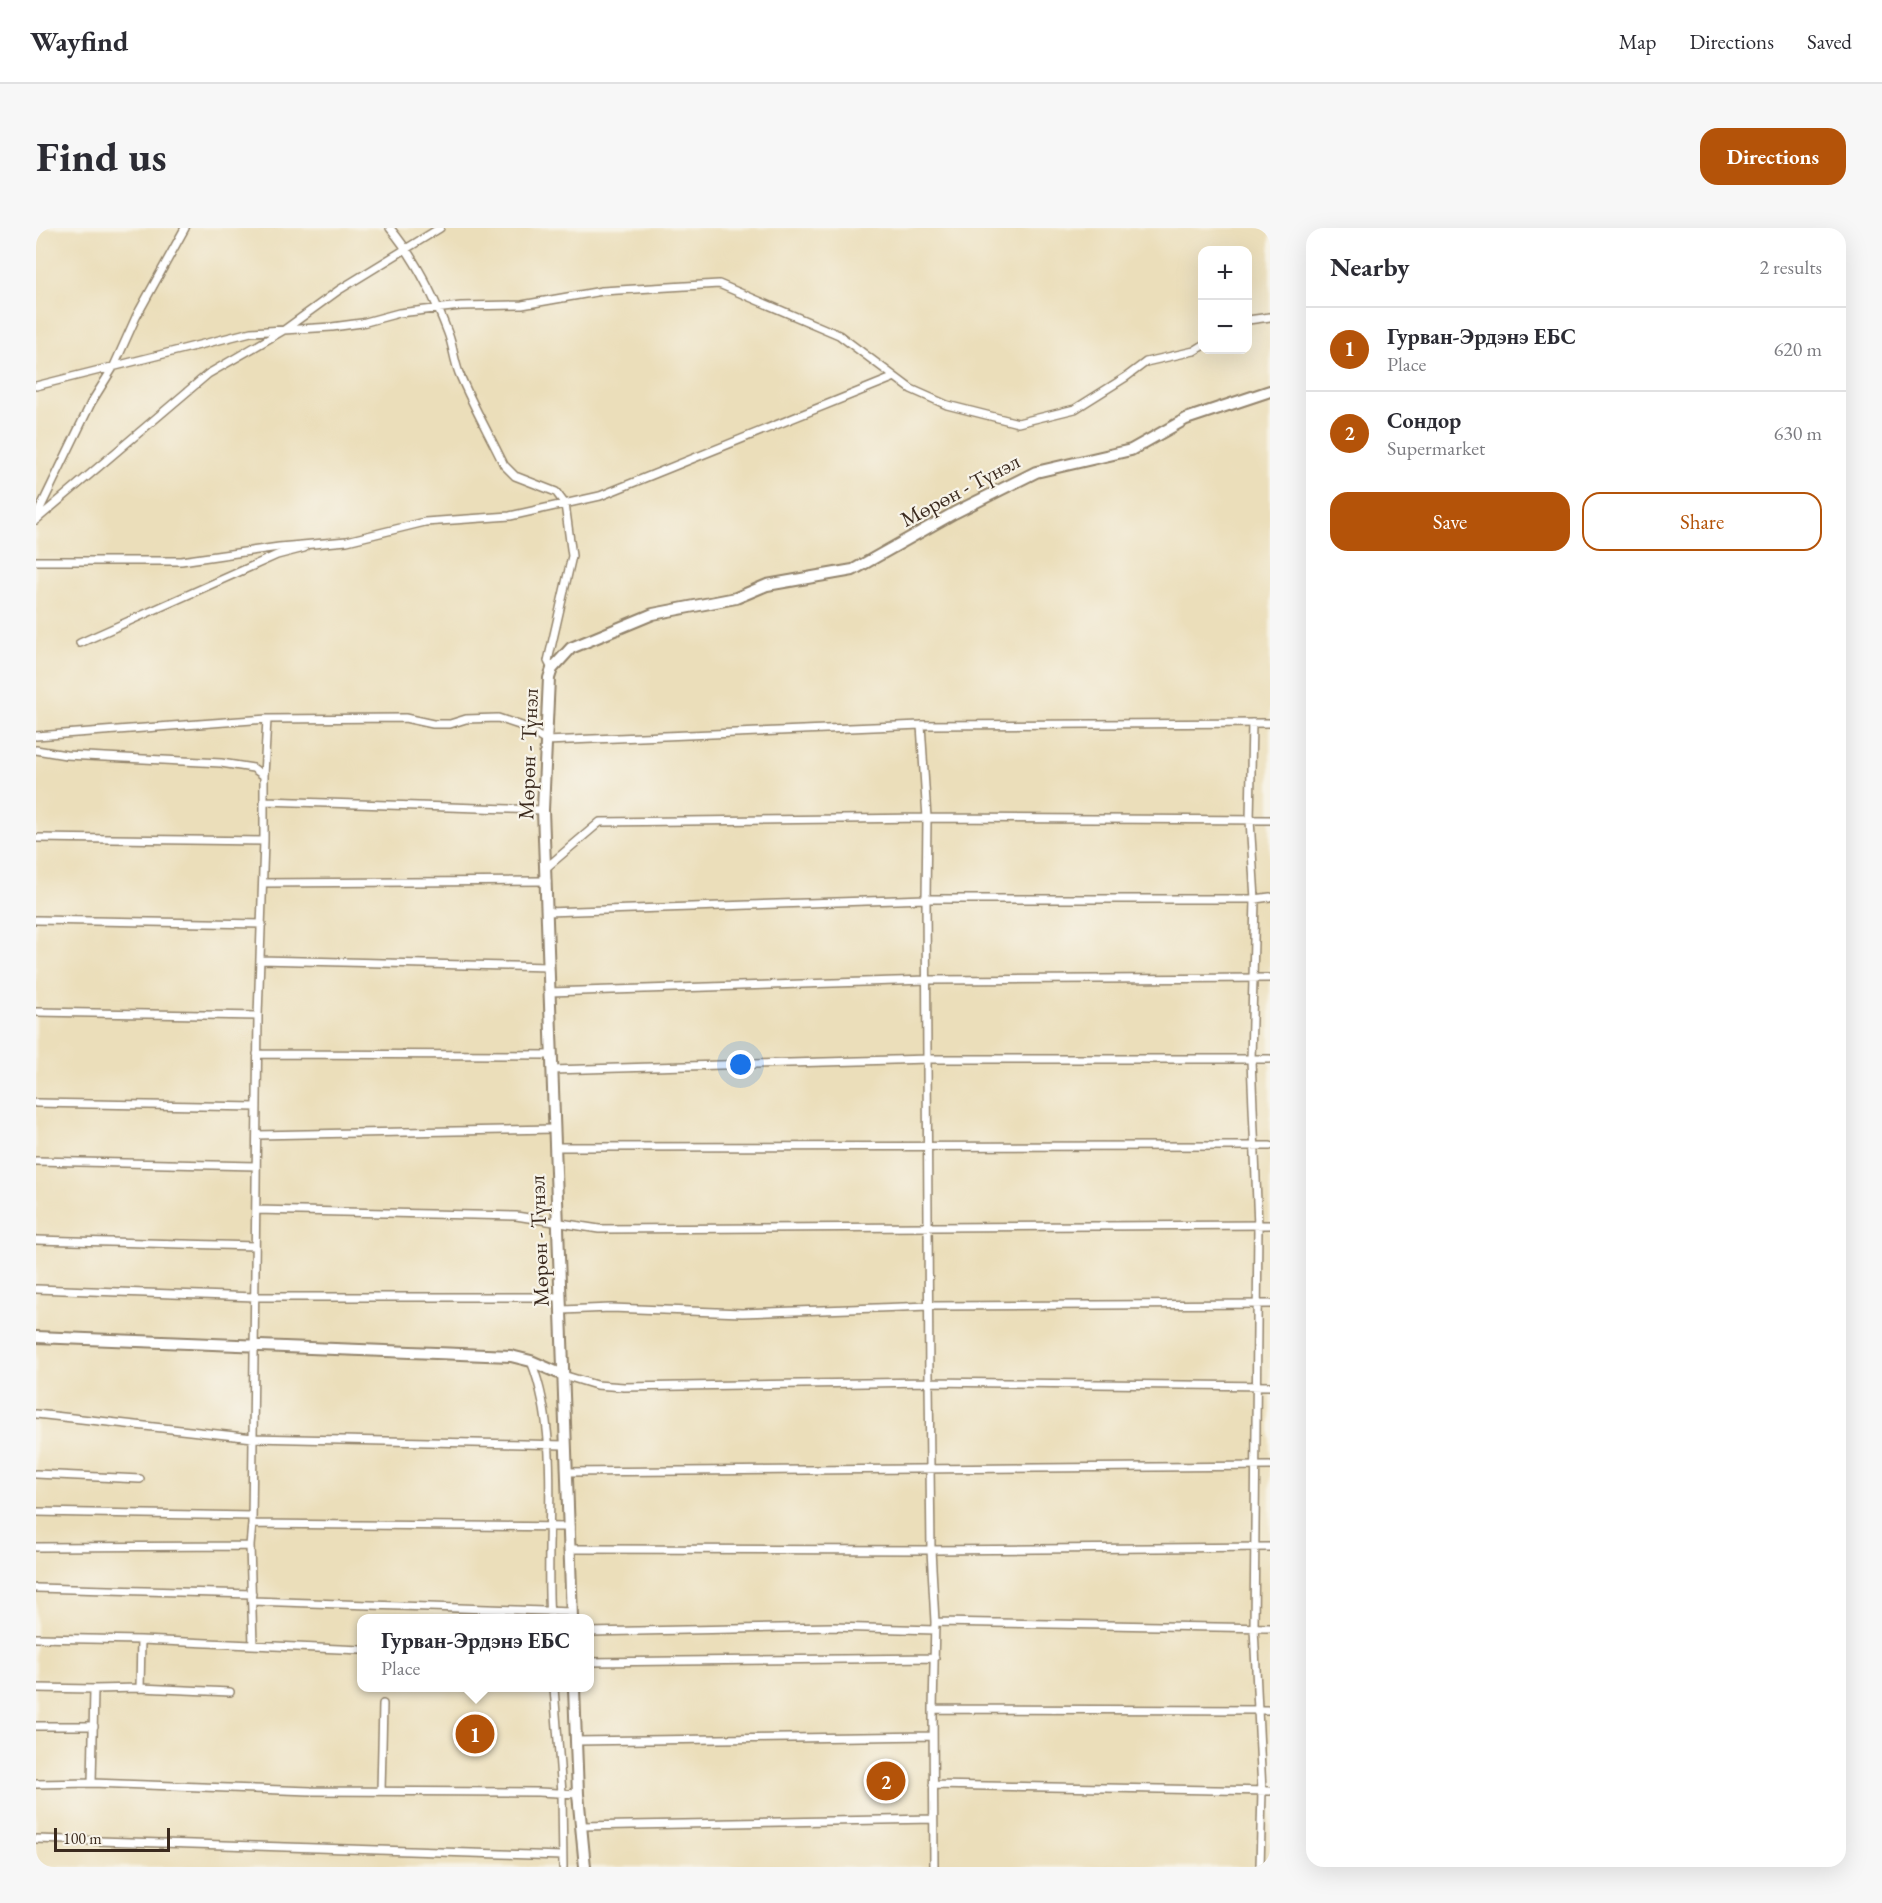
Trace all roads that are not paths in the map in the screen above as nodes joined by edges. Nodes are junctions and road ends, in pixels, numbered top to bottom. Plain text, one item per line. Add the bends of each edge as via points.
1 (185, 228) edge
2 (390, 228) edge
3 (440, 228) edge
4 (408, 249) junction
5 (438, 309) junction
6 (1270, 317) edge
7 (1252, 319) edge
8 (284, 330) junction
9 (1198, 349) edge
10 (114, 366) junction
11 (895, 377) junction
12 (36, 386) edge
13 (1270, 391) edge
14 (565, 504) junction
15 (36, 519) edge
16 (330, 542) junction
17 (36, 561) edge
18 (80, 644) dead end
19 (552, 669) junction
20 (267, 719) junction
21 (1252, 723) junction
22 (1270, 723) edge
23 (921, 725) junction
24 (36, 736) edge
25 (546, 741) junction
26 (36, 750) edge
27 (264, 776) junction
28 (265, 801) junction
29 (543, 810) junction
30 (927, 818) junction
31 (1250, 820) junction
32 (1270, 820) edge
33 (36, 838) edge
34 (264, 842) junction
35 (547, 867) junction
36 (547, 881) junction
37 (263, 883) junction
38 (1270, 897) edge
39 (926, 899) junction
40 (1255, 899) junction
41 (547, 912) junction
42 (36, 920) edge
43 (262, 924) junction
44 (260, 960) junction
45 (548, 967) junction
46 (1253, 978) junction
47 (1270, 978) edge
48 (927, 980) junction
49 (549, 992) junction
50 (36, 1012) edge
51 (258, 1016) junction
52 (257, 1054) junction
53 (552, 1054) junction
54 (928, 1059) junction
55 (1270, 1059) edge
56 (1251, 1060) junction
57 (552, 1070) junction
58 (36, 1103) edge
59 (257, 1107) junction
60 (555, 1129) junction
61 (256, 1134) junction
62 (1270, 1146) edge
63 (556, 1147) junction
64 (1254, 1147) junction
65 (928, 1148) junction
66 (36, 1161) edge
67 (256, 1166) junction
68 (256, 1210) junction
69 (558, 1223) junction
70 (1270, 1225) edge
71 (1258, 1226) junction
72 (929, 1228) junction
73 (36, 1240) edge
74 (255, 1246) junction
75 (36, 1289) edge
76 (255, 1297) junction
77 (561, 1297) junction
78 (1270, 1304) edge
79 (1256, 1305) junction
80 (930, 1306) junction
81 (562, 1310) junction
82 (36, 1337) edge
83 (254, 1346) junction
84 (531, 1361) junction
85 (563, 1375) junction
86 (929, 1382) junction
87 (1257, 1385) junction
88 (1270, 1386) edge
89 (36, 1414) edge
90 (253, 1438) junction
91 (548, 1444) junction
92 (565, 1445) junction
93 (1270, 1466) edge
94 (1255, 1467) junction
95 (931, 1470) junction
96 (566, 1472) junction
97 (36, 1474) edge
98 (140, 1479) dead end
99 (36, 1512) edge
100 (252, 1520) junction
101 (549, 1527) junction
102 (570, 1527) junction
103 (250, 1546) junction
104 (36, 1547) edge
105 (1270, 1547) edge
106 (1254, 1548) junction
107 (571, 1549) junction
108 (931, 1550) junction
109 (36, 1588) edge
110 (252, 1597) junction
111 (532, 1614) edge
112 (549, 1614) edge
113 (572, 1614) edge
114 (935, 1626) junction
115 (1254, 1628) junction
116 (1270, 1628) edge
117 (594, 1632) edge
118 (36, 1638) edge
119 (141, 1640) junction
120 (253, 1645) junction
121 (357, 1650) edge
122 (935, 1658) junction
123 (594, 1662) edge
124 (36, 1688) edge
125 (140, 1688) junction
126 (94, 1689) junction
127 (230, 1692) dead end
128 (554, 1692) edge
129 (573, 1692) edge
130 (383, 1704) dead end
131 (933, 1709) junction
132 (1270, 1710) edge
133 (1258, 1712) junction
134 (36, 1726) edge
135 (94, 1726) junction
136 (933, 1736) junction
137 (576, 1741) junction
138 (92, 1783) junction
139 (36, 1784) edge
140 (933, 1785) junction
141 (381, 1791) junction
142 (1266, 1791) edge
143 (562, 1794) junction
144 (578, 1794) junction
145 (933, 1819) junction
146 (582, 1826) junction
147 (36, 1839) edge
148 (562, 1856) junction
149 (563, 1867) edge
150 (585, 1867) edge
151 (934, 1867) edge
152 (1260, 1867) edge

1 - 10 street
2 - 4 street
3 - 4 street
4 - 5 street
4 - 8 street via 339,290
5 - 8 street via 332,327
5 - 11 street via 522,305 602,291 719,284 839,335
5 - 14 street via 461,376 507,470 556,492
6 - 7 street
8 - 10 street via 251,332
8 - 15 street via 208,374
9 - 11 street via 1146,362 1075,409 1018,423 948,405 911,389
10 - 12 street
10 - 15 street via 85,413
11 - 14 street via 600,496
13 - 19 street, Мөрөн - Түнэл via 1186,419 1131,450 1036,472 853,570 767,585 736,598 653,614 571,648
14 - 16 street via 510,516 425,522
14 - 19 street via 572,556 549,661
16 - 17 street via 181,561
16 - 18 street via 277,555
19 - 25 street, Мөрөн - Түнэл
20 - 24 street
20 - 25 street via 405,718 450,724 498,718 522,726
20 - 27 street
21 - 22 street
21 - 23 street
21 - 31 street
23 - 25 street
23 - 30 street
25 - 29 street, Мөрөн - Түнэл
26 - 27 street via 221,763 253,768
27 - 28 street
28 - 29 street
28 - 34 street
29 - 35 street, Мөрөн - Түнэл
30 - 31 street
30 - 35 street via 600,822
30 - 39 street
31 - 32 street
31 - 40 street
33 - 34 street
34 - 37 street
35 - 36 street, Мөрөн - Түнэл
36 - 37 street
36 - 41 street, Мөрөн - Түнэл
37 - 43 street
38 - 40 street
39 - 40 street
39 - 41 street
39 - 48 street
40 - 46 street
41 - 45 street, Мөрөн - Түнэл
42 - 43 street
43 - 44 street
44 - 45 street
44 - 51 street
45 - 49 street, Мөрөн - Түнэл
46 - 47 street
46 - 48 street
46 - 56 street
48 - 49 street
48 - 54 street
49 - 53 street, Мөрөн - Түнэл
50 - 51 street
51 - 52 street
52 - 53 street
52 - 59 street
53 - 57 street, Мөрөн - Түнэл
54 - 56 street
54 - 57 street
54 - 65 street
55 - 56 street
56 - 64 street
57 - 60 street, Мөрөн - Түнэл
58 - 59 street
59 - 61 street
60 - 61 street
60 - 63 street, Мөрөн - Түнэл
61 - 67 street
62 - 64 street
63 - 65 street
63 - 69 street, Мөрөн - Түнэл
64 - 65 street
64 - 71 street
65 - 72 street
66 - 67 street
67 - 68 street
68 - 69 street via 516,1216
68 - 74 street
69 - 72 street via 599,1229
69 - 77 street, Мөрөн - Түнэл
70 - 71 street
71 - 72 street
71 - 79 street
72 - 80 street
73 - 74 street
74 - 76 street
75 - 76 street
76 - 77 street
76 - 83 street
77 - 81 street, Мөрөн - Түнэл
78 - 79 street
79 - 80 street
79 - 87 street
80 - 81 street via 742,1313
80 - 86 street
81 - 85 street, Мөрөн - Түнэл
82 - 83 street
83 - 84 street via 511,1356
83 - 90 street
84 - 85 street
84 - 91 street via 541,1386
85 - 86 street via 624,1387
85 - 92 street, Мөрөн - Түнэл
86 - 87 street
86 - 95 street
87 - 88 street
87 - 94 street
89 - 90 street
90 - 91 street
90 - 100 street
91 - 92 street
91 - 101 street
92 - 96 street, Мөрөн - Түнэл
93 - 94 street
94 - 95 street
94 - 106 street
95 - 96 street
95 - 108 street
96 - 102 street, Мөрөн - Түнэл
97 - 98 street
99 - 100 street
100 - 101 street
100 - 103 street
101 - 102 street
101 - 112 street
102 - 107 street, Мөрөн - Түнэл
103 - 104 street
103 - 110 street
105 - 106 street
106 - 108 street
106 - 115 street
107 - 108 street
107 - 113 street, Мөрөн - Түнэл
108 - 114 street
109 - 110 street
110 - 111 street
110 - 120 street
114 - 115 street
114 - 117 street
114 - 122 street
115 - 116 street
115 - 133 street
118 - 119 street
119 - 120 street
119 - 125 street
120 - 121 street
122 - 123 street
122 - 131 street
124 - 126 street
125 - 126 street
125 - 127 street
126 - 135 street
128 - 143 street
129 - 137 street
130 - 141 street
131 - 133 street
131 - 136 street
132 - 133 street
133 - 142 street
134 - 135 street
135 - 138 street
136 - 137 street
136 - 140 street
137 - 144 street
138 - 139 street
138 - 141 street
140 - 142 street
140 - 145 street
141 - 143 street
142 - 152 street
143 - 144 street
143 - 148 street
144 - 146 street
145 - 146 street
145 - 151 street
146 - 150 street
147 - 148 street
148 - 149 street

